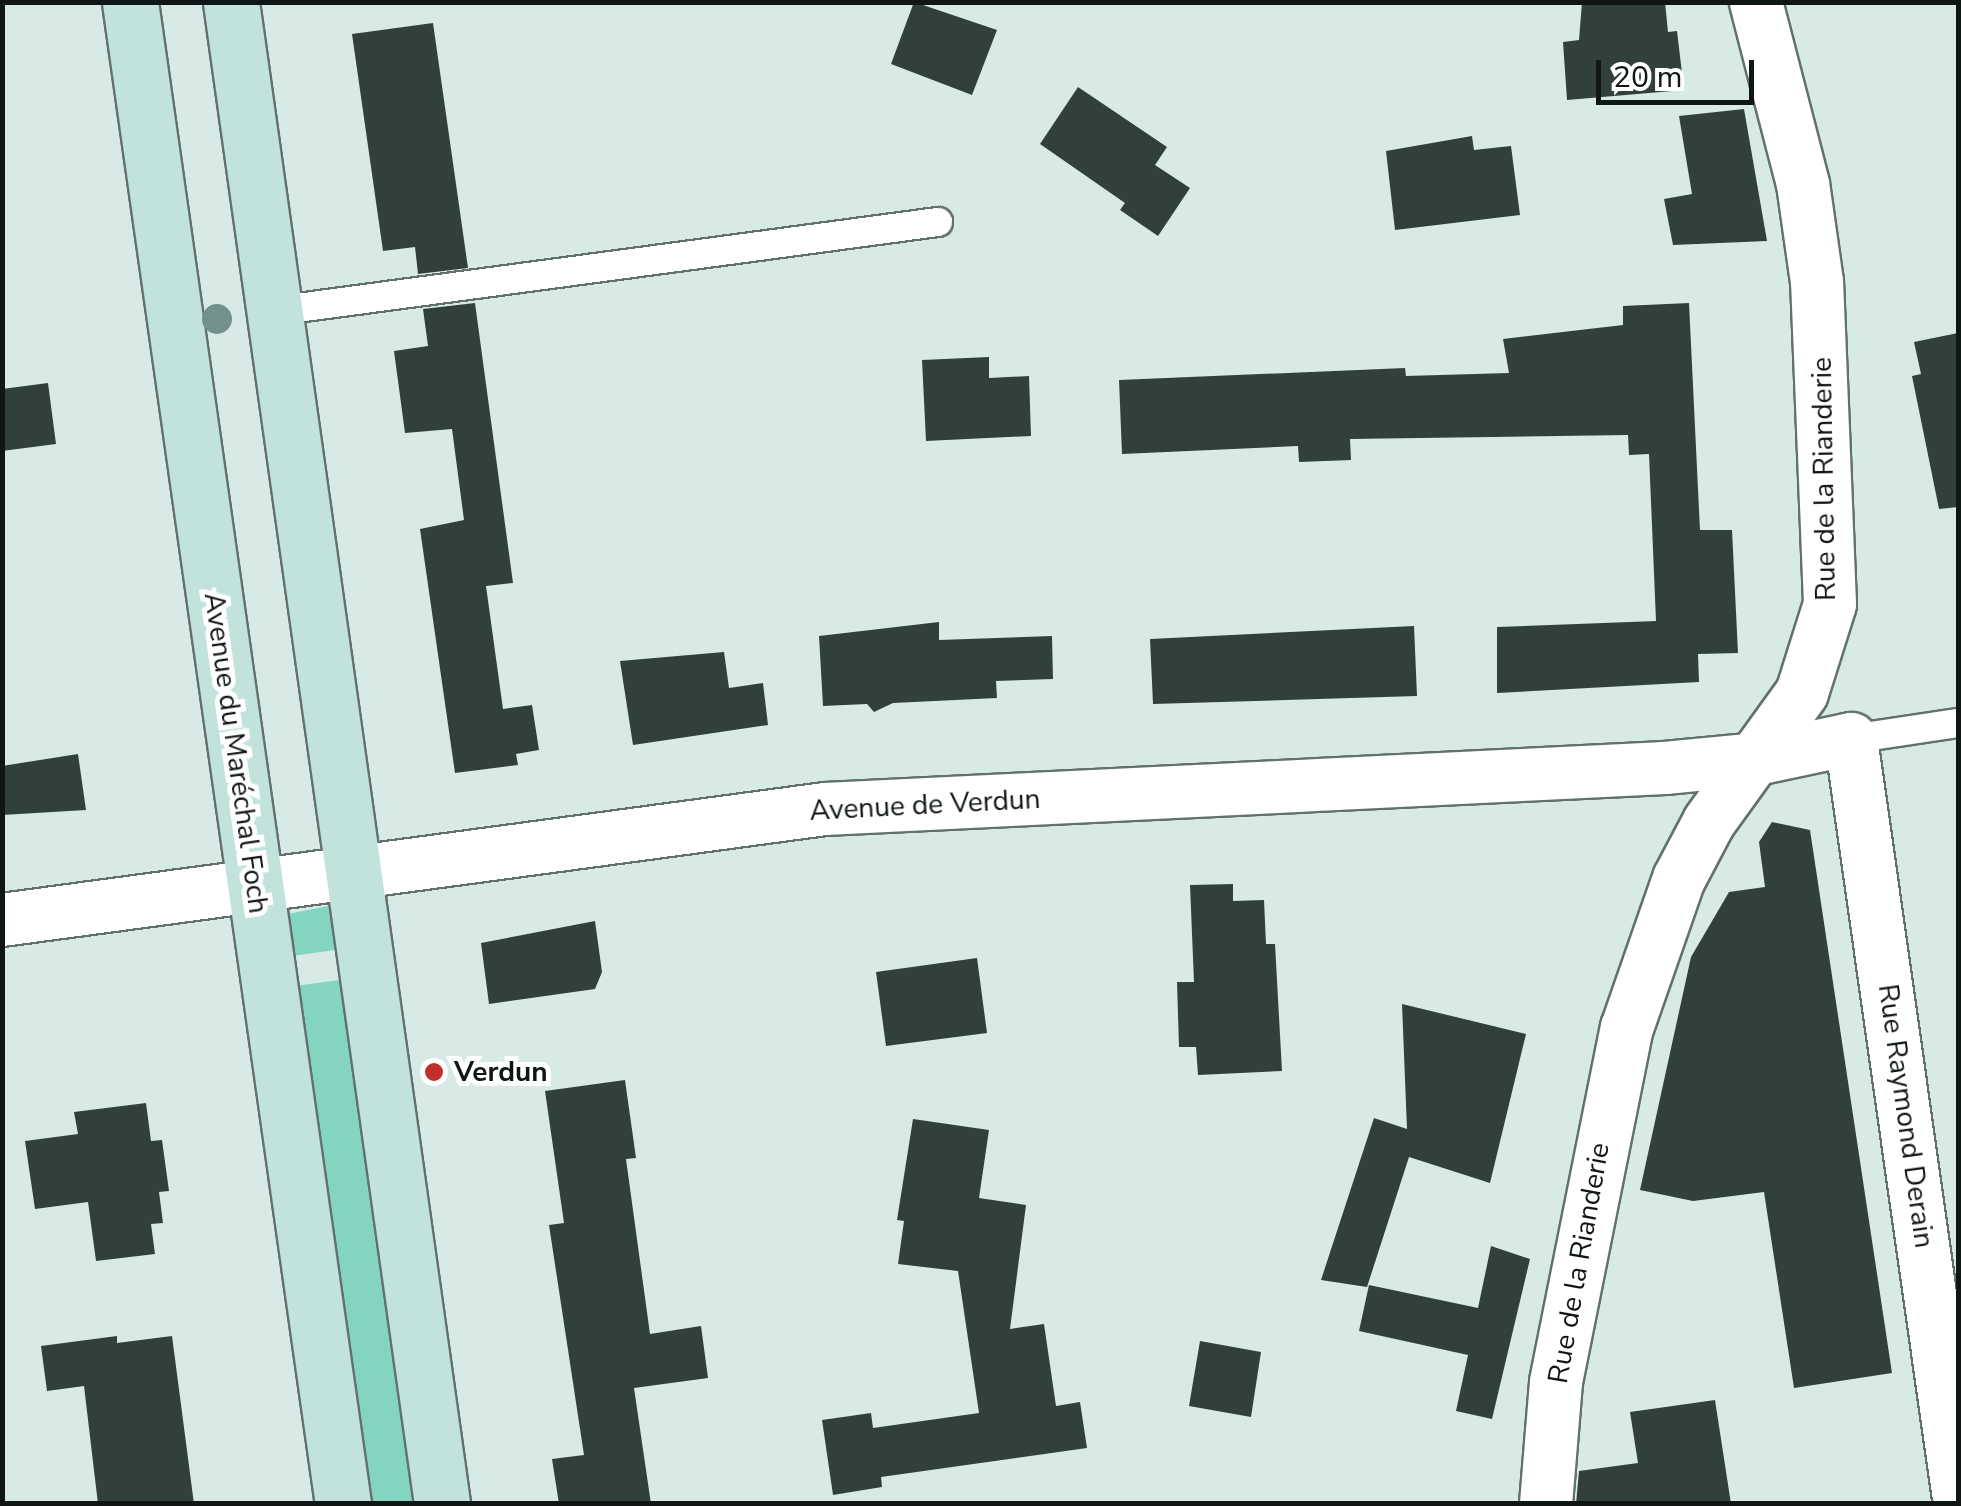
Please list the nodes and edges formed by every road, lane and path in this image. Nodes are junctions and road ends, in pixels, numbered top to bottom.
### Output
1 (130, 2) edge
2 (231, 2) edge
3 (1756, 2) edge
4 (938, 222) dead end
5 (275, 311) junction
6 (1958, 722) edge
7 (1851, 739) junction
8 (1756, 759) junction
9 (354, 870) junction
10 (255, 882) junction
11 (2, 920) edge
12 (1958, 1492) edge
13 (343, 1504) edge
14 (442, 1504) edge
15 (1546, 1504) edge

1 - 10 main road, Avenue du Maréchal Foch
2 - 5 main road
3 - 8 street, Rue de la Rianderie
4 - 5 lane
5 - 9 main road
6 - 7 lane
7 - 8 street, Avenue de Verdun
7 - 12 street, Rue Raymond Derain
8 - 9 street, Avenue de Verdun
8 - 15 street, Rue de la Rianderie
9 - 10 street, Avenue de Verdun
9 - 14 main road
10 - 11 street, Avenue de Verdun
10 - 13 main road, Avenue du Maréchal Foch

